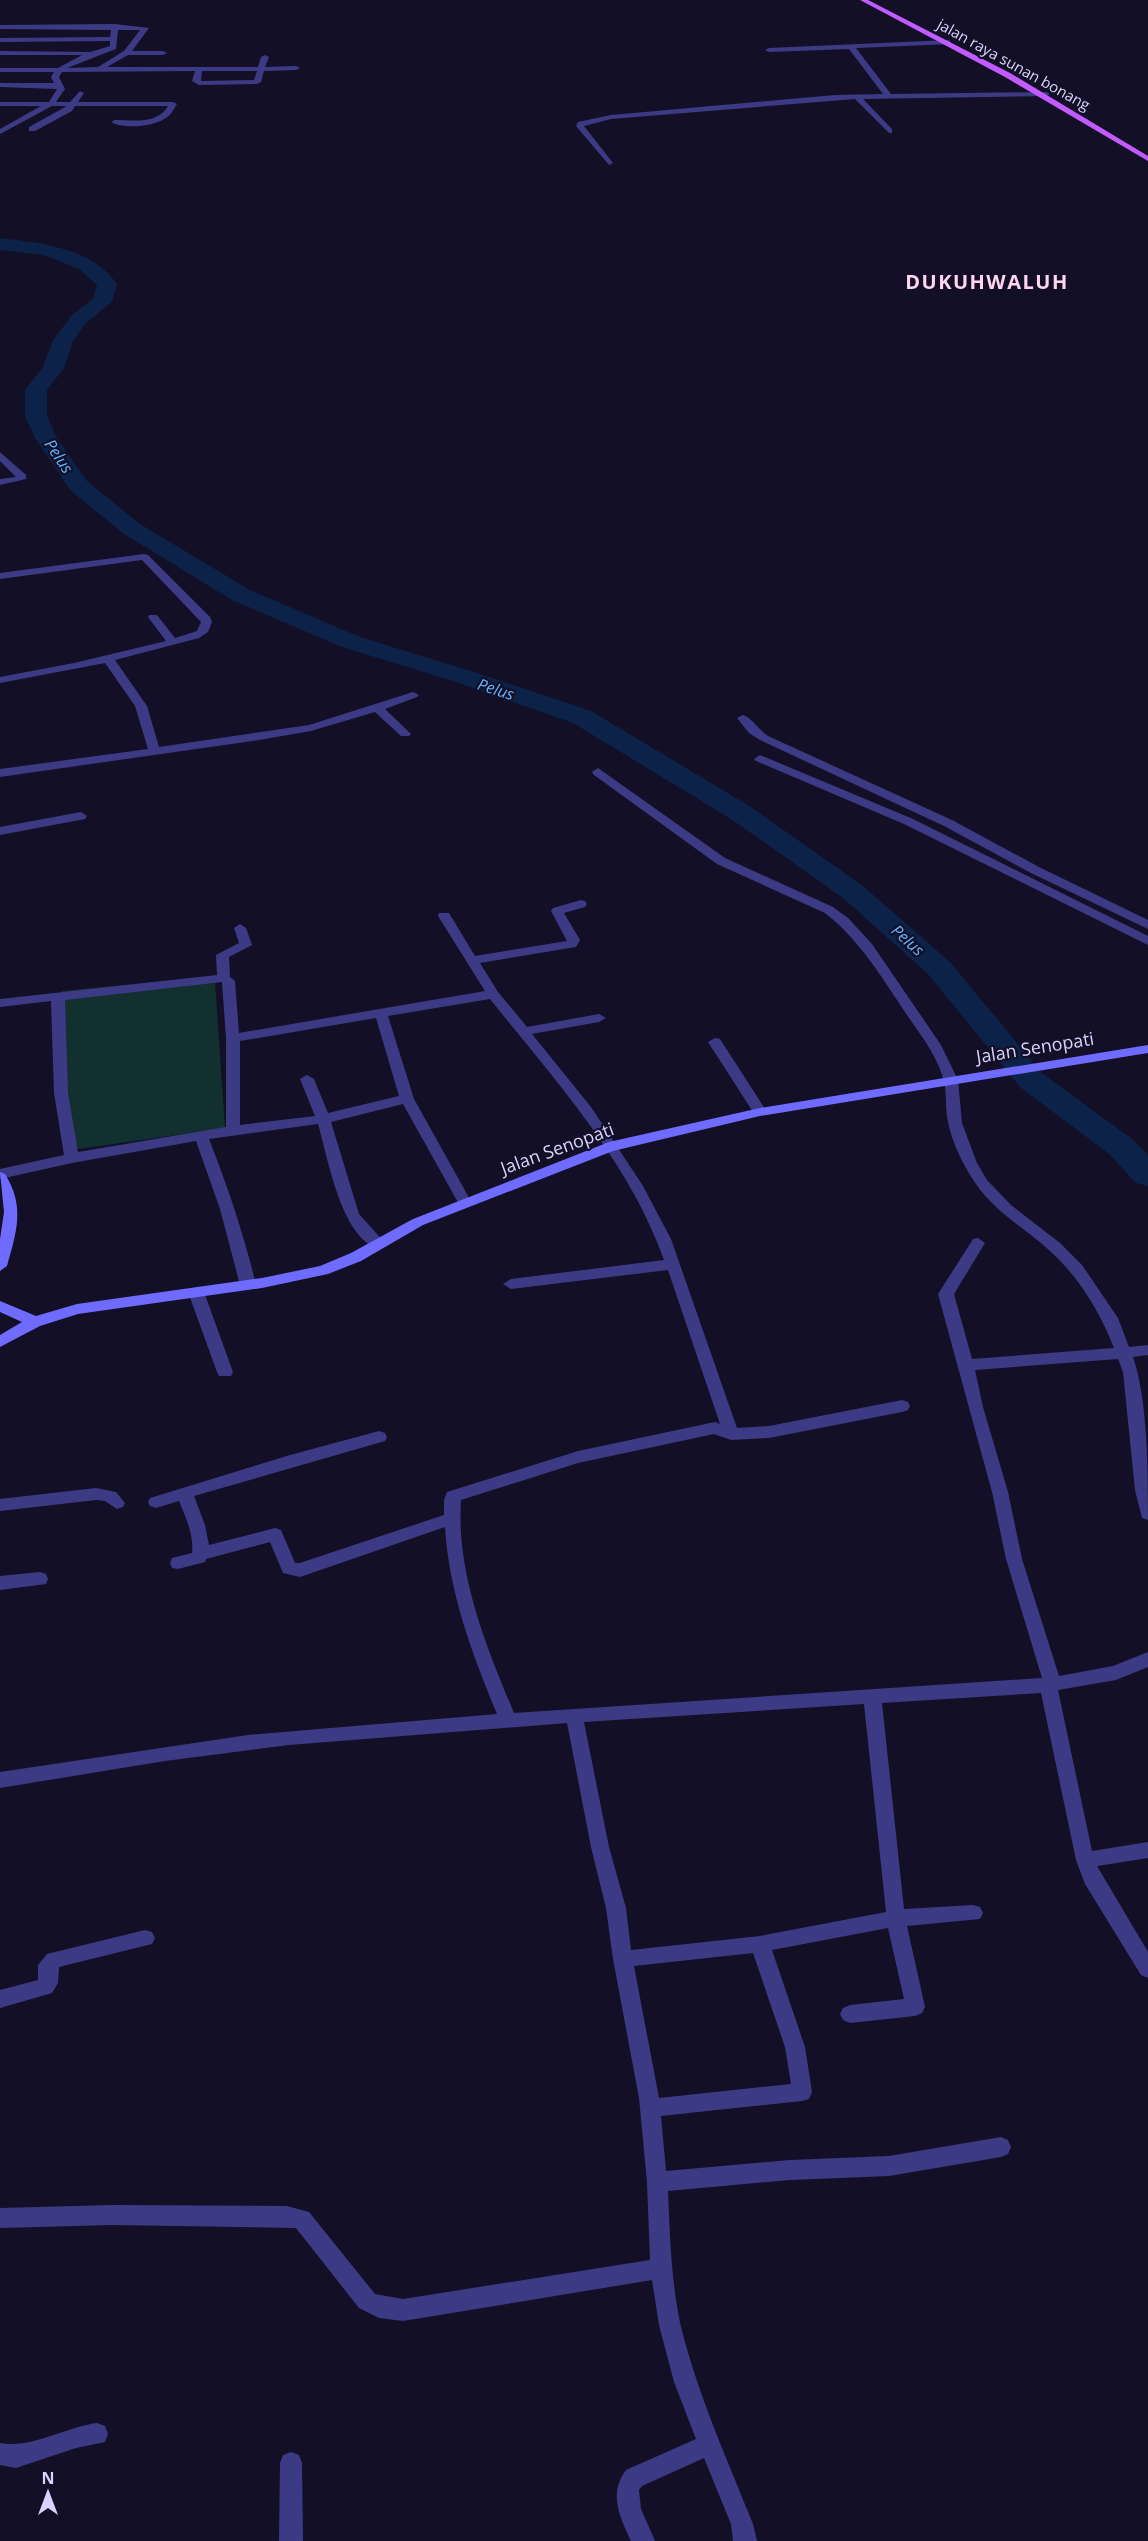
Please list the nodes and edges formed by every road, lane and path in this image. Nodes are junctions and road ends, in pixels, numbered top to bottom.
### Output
1 (863, 0) edge
2 (119, 26) junction
3 (0, 27) edge
4 (116, 39) junction
5 (0, 40) edge
6 (949, 42) junction
7 (851, 47) junction
8 (770, 50) dead end
9 (127, 52) junction
10 (0, 53) edge
11 (99, 53) junction
12 (163, 53) dead end
13 (265, 57) dead end
14 (296, 68) dead end
15 (199, 69) junction
16 (261, 69) junction
17 (0, 70) edge
18 (61, 70) junction
19 (98, 70) junction
20 (0, 85) edge
21 (60, 85) junction
22 (80, 93) dead end
23 (1046, 94) junction
24 (888, 95) junction
25 (856, 96) junction
26 (0, 104) edge
27 (55, 104) junction
28 (73, 104) junction
29 (115, 122) dead end
30 (0, 123) edge
31 (19, 123) junction
32 (32, 129) dead end
33 (889, 131) dead end
34 (0, 132) edge
35 (1148, 159) edge
36 (609, 163) dead end
37 (0, 455) edge
38 (0, 482) edge
39 (0, 576) edge
40 (153, 617) dead end
41 (173, 642) junction
42 (109, 660) junction
43 (0, 680) edge
44 (413, 694) dead end
45 (377, 708) junction
46 (743, 718) dead end
47 (405, 734) dead end
48 (155, 753) junction
49 (760, 759) dead end
50 (598, 772) dead end
51 (0, 773) edge
52 (81, 816) dead end
53 (0, 831) edge
54 (581, 904) dead end
55 (444, 916) dead end
56 (1148, 925) edge
57 (240, 928) dead end
58 (1148, 941) edge
59 (472, 960) junction
60 (224, 978) junction
61 (493, 994) junction
62 (58, 997) junction
63 (0, 1003) edge
64 (381, 1014) junction
65 (599, 1018) dead end
66 (523, 1032) junction
67 (233, 1038) junction
68 (715, 1042) dead end
69 (1148, 1049) edge
70 (308, 1078) dead end
71 (944, 1081) junction
72 (407, 1099) junction
73 (760, 1112) junction
74 (323, 1119) junction
75 (233, 1130) junction
76 (201, 1136) junction
77 (609, 1147) junction
78 (72, 1158) junction
79 (0, 1176) edge
80 (465, 1203) junction
81 (978, 1243) dead end
82 (379, 1244) junction
83 (671, 1264) junction
84 (0, 1265) edge
85 (511, 1284) dead end
86 (248, 1285) junction
87 (196, 1292) junction
88 (0, 1306) edge
89 (35, 1322) junction
90 (0, 1342) edge
91 (1148, 1350) edge
92 (1125, 1353) junction
93 (966, 1365) junction
94 (225, 1372) dead end
95 (902, 1406) dead end
96 (731, 1434) junction
97 (379, 1437) dead end
98 (1146, 1490) edge
99 (185, 1494) junction
100 (156, 1502) dead end
101 (117, 1503) dead end
102 (0, 1505) edge
103 (1148, 1514) edge
104 (453, 1518) junction
105 (201, 1554) junction
106 (178, 1563) dead end
107 (40, 1579) dead end
108 (0, 1583) edge
109 (1144, 1664) edge
110 (1051, 1684) junction
111 (879, 1696) junction
112 (574, 1715) junction
113 (509, 1721) junction
114 (0, 1780) edge
115 (1148, 1850) edge
116 (1085, 1860) junction
117 (974, 1913) dead end
118 (897, 1918) junction
119 (145, 1938) dead end
120 (760, 1944) junction
121 (623, 1959) junction
122 (1148, 1969) edge
123 (0, 1999) edge
124 (850, 2014) dead end
125 (650, 2108) junction
126 (1001, 2147) dead end
127 (657, 2182) junction
128 (0, 2218) edge
129 (661, 2268) junction
130 (97, 2434) dead end
131 (710, 2444) junction
132 (0, 2454) edge
133 (291, 2463) dead end
134 (291, 2541) edge
135 (643, 2541) edge
136 (746, 2541) edge

1 - 6 main road, jalan raya sunan bonang
2 - 3 street
2 - 4 street
2 - 9 street
4 - 5 street
4 - 11 street
6 - 7 street
6 - 23 main road, jalan raya sunan bonang
7 - 8 street
7 - 24 street
9 - 12 street
9 - 19 street
10 - 11 street
11 - 18 street
13 - 16 street
14 - 16 street
15 - 16 street
15 - 16 street
15 - 19 street
17 - 18 street
18 - 19 street
18 - 21 street
20 - 21 street
21 - 27 street
22 - 28 street
23 - 24 street
23 - 35 main road, jalan raya sunan bonang
24 - 25 street
25 - 33 street
25 - 36 street
26 - 27 street
27 - 28 street
27 - 31 street
28 - 29 street
28 - 32 street
30 - 31 street
31 - 34 street
37 - 38 street
39 - 41 street
40 - 41 street
41 - 42 street
42 - 43 street
42 - 48 street
44 - 45 street
45 - 47 street
45 - 48 street
46 - 56 street
48 - 51 street
49 - 58 street
50 - 71 street
52 - 53 street
54 - 59 street
55 - 59 street
57 - 60 street
59 - 61 street
60 - 62 street
60 - 67 street
61 - 64 street
61 - 66 street
62 - 63 street
62 - 78 street
64 - 67 street
64 - 72 street
65 - 66 street
66 - 77 street
67 - 75 street
68 - 73 street
69 - 71 main road, Jalan Senopati
70 - 74 street
71 - 73 main road, Jalan Senopati
71 - 92 street
72 - 74 street
72 - 80 street
73 - 77 main road, Jalan Senopati
74 - 75 street
74 - 82 street
75 - 76 street
76 - 78 street
76 - 86 street
77 - 80 main road, Jalan Senopati
77 - 83 street
78 - 79 street
79 - 84 main road
80 - 82 main road, Jalan Senopati
81 - 93 street
82 - 86 main road, Jalan Senopati
83 - 85 street
83 - 96 street
86 - 87 main road, Jalan Senopati
87 - 89 main road, Jalan Senopati
87 - 94 street
88 - 89 main road
89 - 90 main road, Jalan Senopati
91 - 92 street
92 - 93 street
92 - 98 street
93 - 110 street
95 - 96 street
96 - 104 street
97 - 99 street
98 - 103 street
99 - 100 street
99 - 105 street
101 - 102 street
104 - 105 street
104 - 113 street
105 - 106 street
107 - 108 street
109 - 110 street
110 - 111 street
110 - 116 street
111 - 112 street
111 - 118 street
112 - 113 street
112 - 121 street
113 - 114 street
115 - 116 street
116 - 122 street
117 - 118 street
118 - 120 street
118 - 124 street
119 - 123 street
120 - 121 street
120 - 125 street
121 - 125 street
125 - 127 street
126 - 127 street
127 - 129 street
128 - 129 street
129 - 131 street
130 - 132 street
131 - 135 street
131 - 136 street
133 - 134 street

